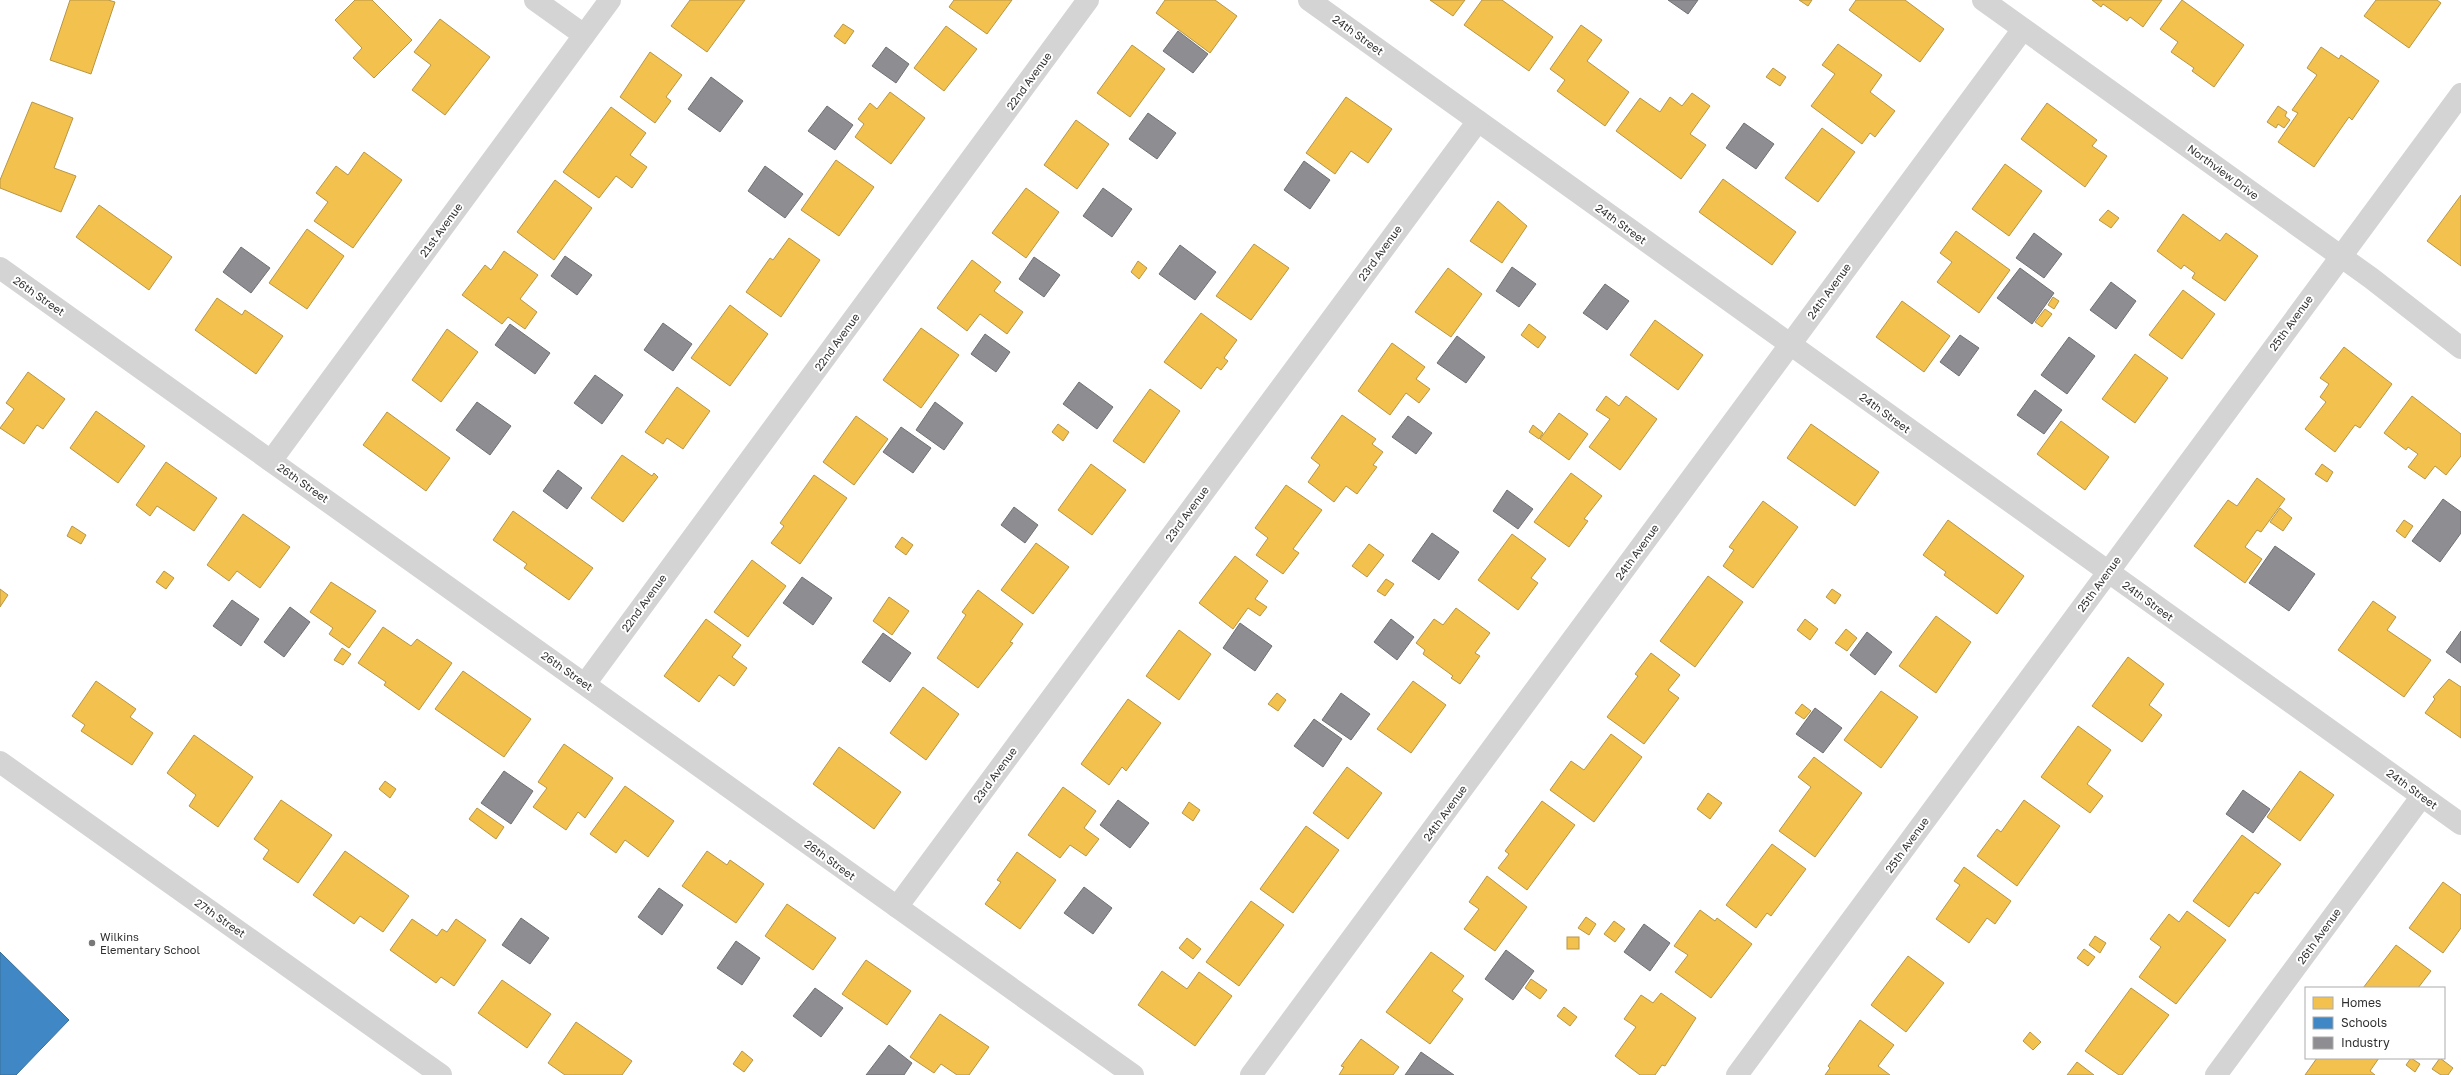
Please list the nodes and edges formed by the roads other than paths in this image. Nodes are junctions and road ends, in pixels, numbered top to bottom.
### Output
1 (535, 0) edge
2 (610, 0) edge
3 (1088, 0) edge
4 (1309, 0) edge
5 (1982, 0) edge
6 (2023, 29) junction
7 (584, 35) junction
8 (2461, 94) edge
9 (1478, 121) junction
10 (2340, 256) junction
11 (0, 268) edge
12 (1789, 345) junction
13 (2461, 348) edge
14 (271, 461) junction
15 (2108, 572) junction
16 (585, 684) junction
17 (0, 762) edge
18 (2422, 796) junction
19 (2461, 824) edge
20 (897, 907) junction
21 (441, 1075) edge
22 (1133, 1075) edge
23 (1251, 1075) edge
24 (1737, 1075) edge
25 (2216, 1075) edge

1 - 7 street
2 - 7 street, 21st Avenue
3 - 16 street, 22nd Avenue
4 - 9 street, 24th Street
5 - 6 street, Northview Drive
6 - 10 street, Northview Drive
6 - 12 street, 24th Avenue
7 - 14 street, 21st Avenue
8 - 10 street, 25th Avenue
9 - 12 street, 24th Street
9 - 20 street, 23rd Avenue
10 - 13 street, Northview Drive
10 - 15 street, 25th Avenue
11 - 14 street, 26th Street
12 - 15 street, 24th Street
12 - 23 street, 24th Avenue
14 - 16 street, 26th Street
15 - 18 street, 24th Street
15 - 24 street, 25th Avenue
16 - 20 street, 26th Street
17 - 21 street, 27th Street
18 - 19 street, 24th Street
18 - 25 street, 26th Avenue
20 - 22 street, 26th Street

